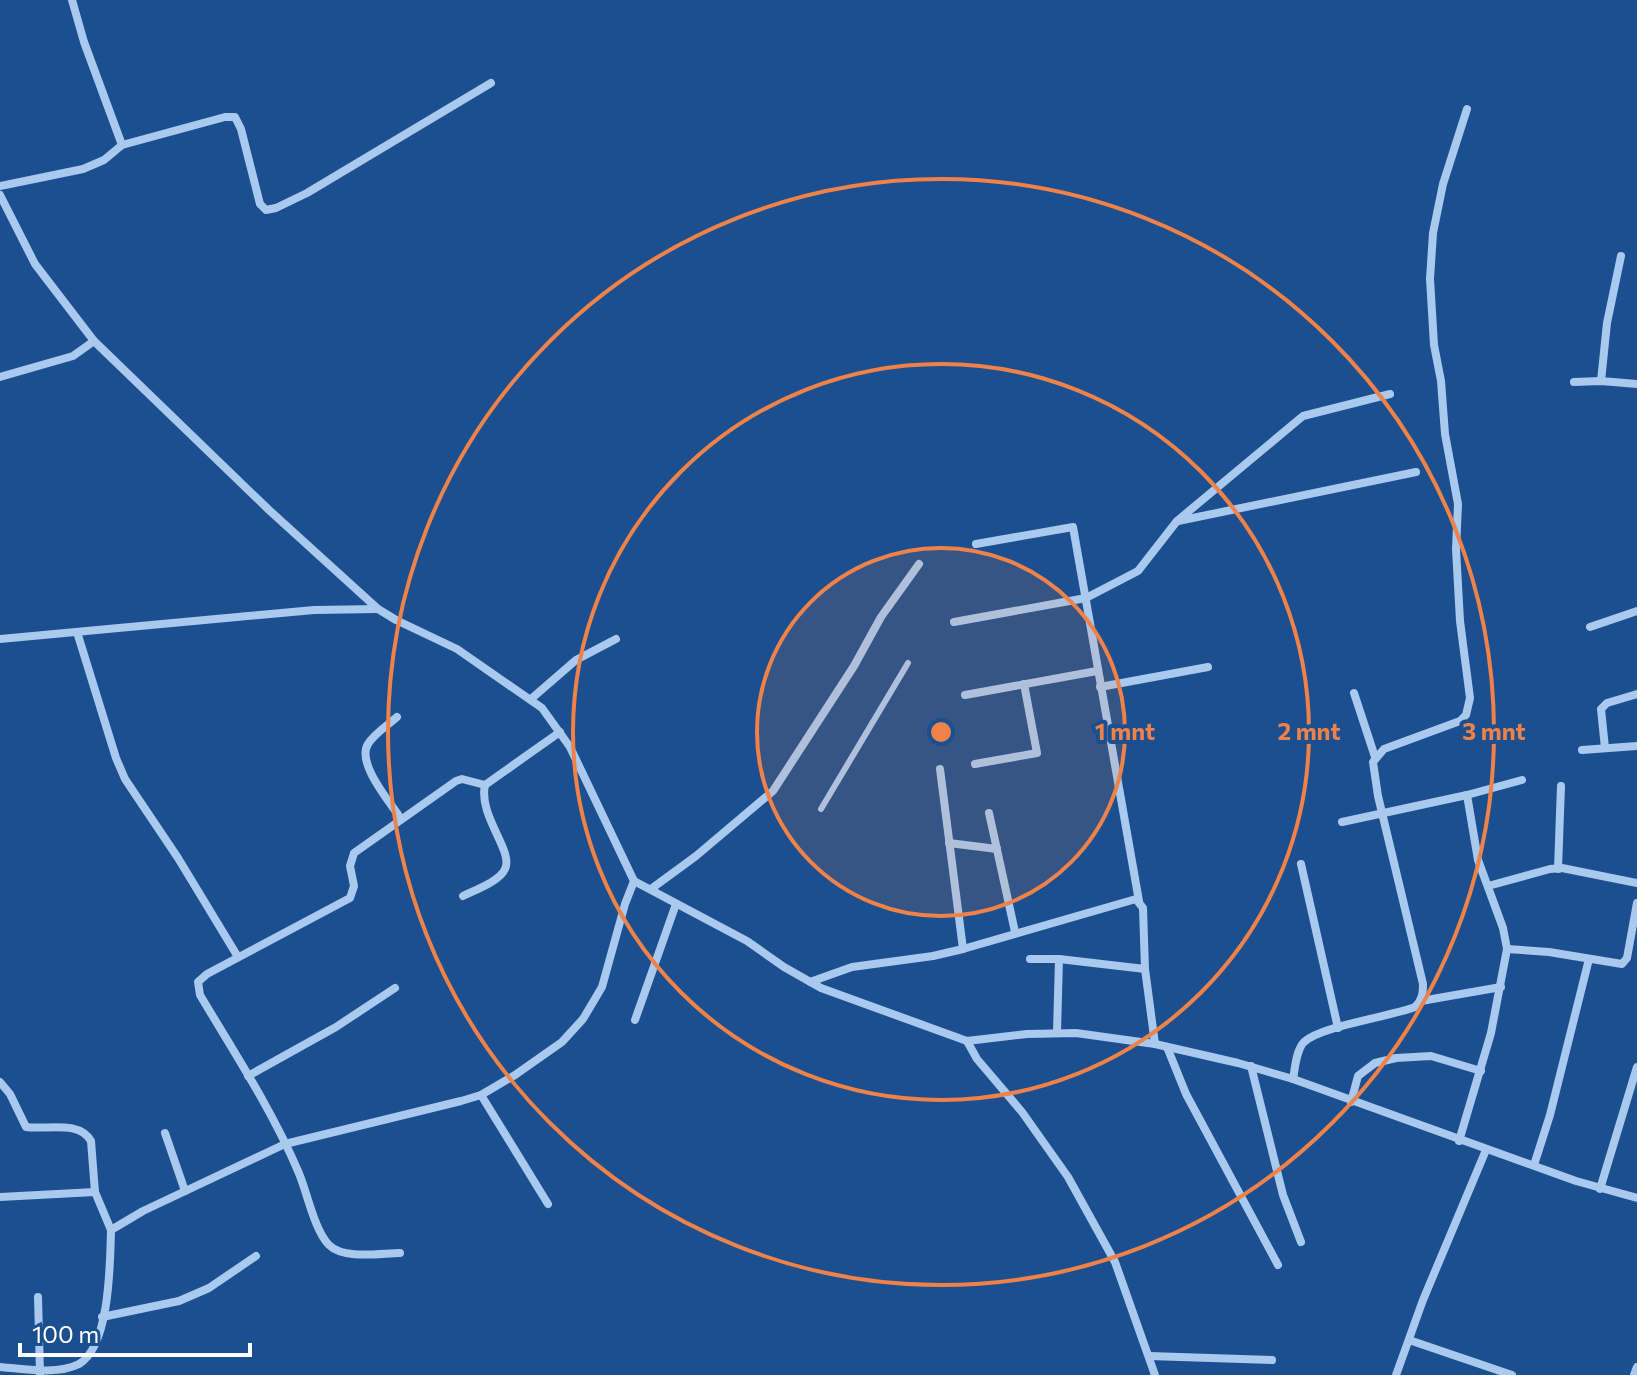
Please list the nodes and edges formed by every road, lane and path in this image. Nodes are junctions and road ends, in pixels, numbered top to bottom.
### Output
1 (72, 0) edge
2 (491, 83) dead end
3 (1467, 109) dead end
4 (122, 145) junction
5 (0, 186) edge
6 (0, 195) edge
7 (1621, 256) dead end
8 (94, 341) junction
9 (0, 377) edge
10 (1601, 381) junction
11 (1574, 382) dead end
12 (1637, 384) edge
13 (1390, 394) dead end
14 (1416, 472) dead end
15 (1177, 521) junction
16 (976, 544) dead end
17 (919, 564) dead end
18 (1086, 598) junction
19 (378, 609) junction
20 (1637, 611) edge
21 (954, 622) dead end
22 (1590, 627) dead end
23 (77, 632) junction
24 (0, 639) edge
25 (616, 639) dead end
26 (908, 663) dead end
27 (1208, 667) dead end
28 (1097, 671) junction
29 (1024, 684) junction
30 (1100, 687) junction
31 (1354, 693) dead end
32 (1637, 694) edge
33 (965, 695) dead end
34 (531, 699) junction
35 (397, 717) dead end
36 (560, 732) junction
37 (1637, 746) edge
38 (1605, 748) junction
39 (1582, 750) dead end
40 (1375, 757) junction
41 (975, 764) dead end
42 (940, 769) dead end
43 (1522, 780) dead end
44 (485, 785) junction
45 (1561, 786) dead end
46 (1467, 795) junction
47 (821, 809) dead end
48 (989, 813) dead end
49 (1383, 815) junction
50 (401, 819) junction
51 (1342, 822) dead end
52 (949, 843) junction
53 (997, 849) junction
54 (1301, 864) dead end
55 (1558, 869) junction
56 (634, 881) junction
57 (1637, 883) edge
58 (1488, 886) junction
59 (651, 889) junction
60 (463, 896) dead end
61 (1139, 901) junction
62 (1637, 903) edge
63 (676, 904) junction
64 (1015, 932) junction
65 (963, 949) junction
66 (1507, 949) junction
67 (238, 957) junction
68 (1030, 959) dead end
69 (1059, 959) junction
70 (1589, 959) junction
71 (1145, 969) junction
72 (810, 982) junction
73 (1501, 987) junction
74 (395, 988) dead end
75 (1421, 1001) junction
76 (635, 1020) dead end
77 (1338, 1028) junction
78 (1057, 1032) junction
79 (967, 1041) junction
80 (1155, 1044) junction
81 (1167, 1047) junction
82 (1251, 1066) junction
83 (1637, 1067) edge
84 (1481, 1071) junction
85 (248, 1076) junction
86 (1293, 1079) junction
87 (0, 1082) edge
88 (481, 1095) junction
89 (1351, 1102) junction
90 (165, 1133) dead end
91 (1459, 1141) junction
92 (285, 1144) junction
93 (1486, 1150) junction
94 (1534, 1165) junction
95 (1600, 1189) junction
96 (185, 1191) junction
97 (95, 1192) junction
98 (0, 1197) edge
99 (1637, 1198) edge
100 (548, 1204) dead end
101 (111, 1230) junction
102 (1301, 1242) dead end
103 (400, 1253) dead end
104 (256, 1256) dead end
105 (1278, 1265) dead end
106 (38, 1297) dead end
107 (102, 1317) junction
108 (1409, 1340) junction
109 (1149, 1356) junction
110 (1272, 1360) dead end
111 (0, 1367) edge
112 (1637, 1367) edge
113 (40, 1373) edge
114 (1155, 1375) edge
115 (1396, 1375) edge
116 (1512, 1375) edge
117 (1634, 1375) edge

1 - 4 street
2 - 4 street
3 - 40 street
4 - 5 street
6 - 8 street
7 - 10 street
8 - 9 street
8 - 19 street
10 - 11 street
10 - 12 street
13 - 15 street
14 - 15 street
15 - 18 street
16 - 18 street
17 - 59 street
18 - 21 street
18 - 28 street
19 - 23 street
19 - 34 street
20 - 22 street
23 - 24 street
23 - 67 street
25 - 34 street
26 - 47 lane
27 - 30 street
28 - 29 street
28 - 30 street
29 - 33 street
29 - 41 street
30 - 61 street
31 - 40 street
32 - 38 street
34 - 36 street
35 - 50 street
36 - 44 street
36 - 56 street
37 - 38 street
38 - 39 street
40 - 49 street
42 - 52 street
43 - 46 street
44 - 50 street
44 - 60 street
45 - 55 street
46 - 49 street
46 - 58 street
48 - 53 street
49 - 51 street
49 - 75 street
50 - 67 street
52 - 53 street
52 - 65 street
53 - 64 street
54 - 77 street
55 - 57 street
55 - 58 street
56 - 59 street
56 - 88 street
58 - 66 street
59 - 63 street
61 - 64 street
61 - 71 street
62 - 70 street
63 - 72 street
63 - 76 street
64 - 65 street
65 - 72 street
66 - 70 street
66 - 73 street
67 - 85 street
68 - 69 street
69 - 71 street
69 - 78 street
70 - 94 street
71 - 80 street
72 - 79 street
73 - 75 street
73 - 84 street
74 - 85 street
75 - 77 street
77 - 86 street
78 - 79 street
78 - 80 street
79 - 109 street
80 - 81 street
81 - 82 street
81 - 105 street
82 - 86 street
82 - 102 street
83 - 95 street
84 - 89 street
84 - 91 street
85 - 92 street
86 - 89 street
87 - 97 street
88 - 92 street
88 - 100 street
89 - 91 street
90 - 96 street
91 - 93 street
92 - 96 street
92 - 103 street
93 - 94 street
93 - 108 street
94 - 95 street
95 - 99 street
96 - 101 street
97 - 98 street
97 - 101 street
101 - 107 street
104 - 107 street
106 - 113 street
107 - 113 street
108 - 115 street
108 - 116 street
109 - 110 street
109 - 114 street
111 - 113 street
112 - 117 street

